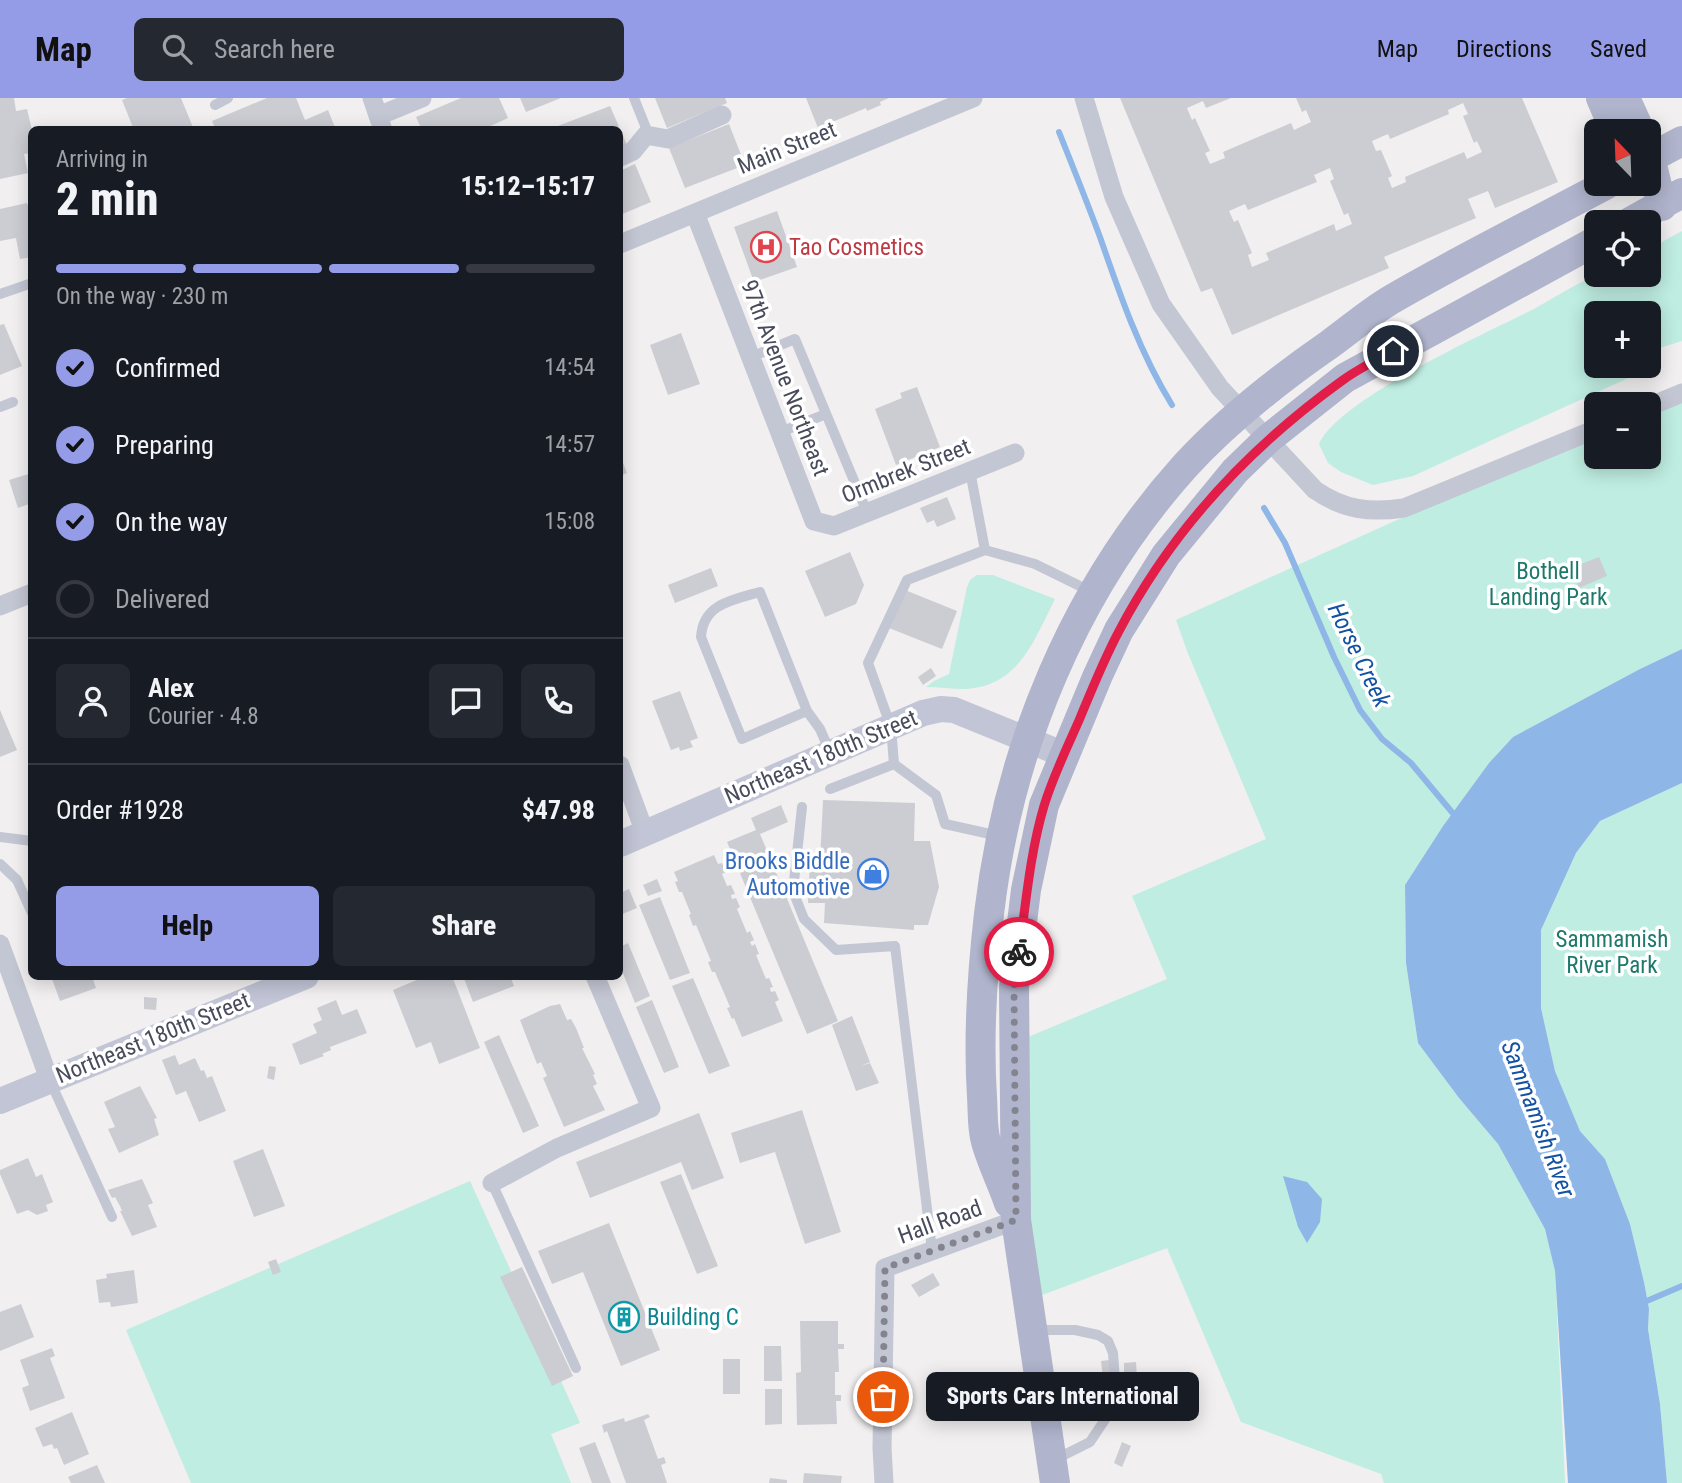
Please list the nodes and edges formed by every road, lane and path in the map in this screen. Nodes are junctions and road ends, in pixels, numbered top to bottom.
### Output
1 (228, 98) edge
2 (422, 98) edge
3 (634, 98) edge
4 (973, 98) edge
5 (1084, 98) edge
6 (1601, 98) edge
7 (1625, 98) edge
8 (215, 105) dead end
9 (378, 114) edge
10 (722, 115) dead end
11 (1610, 119) edge
12 (1634, 119) edge
13 (646, 135) junction
14 (1682, 141) edge
15 (623, 156) edge
16 (1661, 161) edge
17 (1585, 196) edge
18 (695, 213) junction
19 (623, 243) edge
20 (1584, 248) edge
21 (28, 284) edge
22 (0, 294) edge
23 (751, 357) junction
24 (1682, 393) edge
25 (13, 402) dead end
26 (1661, 402) edge
27 (0, 407) edge
28 (1241, 411) junction
29 (826, 414) junction
30 (778, 433) junction
31 (1584, 434) edge
32 (1268, 439) junction
33 (1016, 453) dead end
34 (970, 471) junction
35 (867, 512) junction
36 (814, 521) joint
37 (985, 550) junction
38 (1093, 593) junction
39 (28, 595) edge
40 (0, 606) edge
41 (807, 711) junction
42 (891, 727) junction
43 (1026, 740) junction
44 (831, 753) junction
45 (1065, 755) junction
46 (894, 764) junction
47 (623, 773) edge
48 (830, 789) dead end
49 (802, 807) dead end
50 (645, 833) junction
51 (1002, 836) junction
52 (0, 837) edge
53 (28, 840) edge
54 (623, 843) edge
55 (0, 864) edge
56 (28, 904) edge
57 (0, 944) edge
58 (296, 980) edge
59 (597, 980) edge
60 (49, 1079) junction
61 (0, 1101) edge
62 (492, 1183) joint
63 (112, 1217) dead end
64 (1016, 1220) junction
65 (932, 1250) junction
66 (1034, 1329) junction
67 (576, 1368) dead end
68 (1054, 1472) edge
69 (884, 1483) edge

1 - 8 lane
2 - 9 street
3 - 13 lane
4 - 18 street, Main Street
5 - 28 street
6 - 11 main road
7 - 12 main road
10 - 13 street
13 - 15 street
14 - 16 main road
17 - 28 main road
18 - 19 street, Main Street
18 - 23 street, 97th Avenue Northeast
20 - 32 main road
21 - 22 lane
23 - 29 lane
23 - 30 street, 97th Avenue Northeast
24 - 26 street
25 - 27 lane
28 - 32 street
28 - 38 main road
29 - 30 lane
29 - 35 lane
30 - 36 street, 97th Avenue Northeast
31 - 32 street
32 - 45 main road
33 - 34 street, Ormbrek Street
34 - 35 street, Ormbrek Street
34 - 37 lane
35 - 36 street, Ormbrek Street
37 - 38 lane
37 - 42 lane
38 - 43 main road
39 - 40 street
41 - 41 lane
41 - 44 lane
42 - 43 street, Northeast 180th Street
42 - 44 street, Northeast 180th Street
42 - 46 lane
43 - 45 street, Northeast 180th Street
43 - 51 main road
44 - 50 street, Northeast 180th Street
45 - 64 main road
46 - 48 lane
46 - 51 lane
47 - 50 street
49 - 65 lane
50 - 54 street, Northeast 180th Street
51 - 64 main road
52 - 53 lane
55 - 56 lane
57 - 60 street
58 - 60 street, Northeast 180th Street
59 - 62 street
60 - 61 street, Northeast 180th Street
60 - 63 lane
62 - 67 lane
64 - 65 street, Hall Road
64 - 66 main road
65 - 69 street, Hall Road
66 - 68 main road
66 - 68 lane

